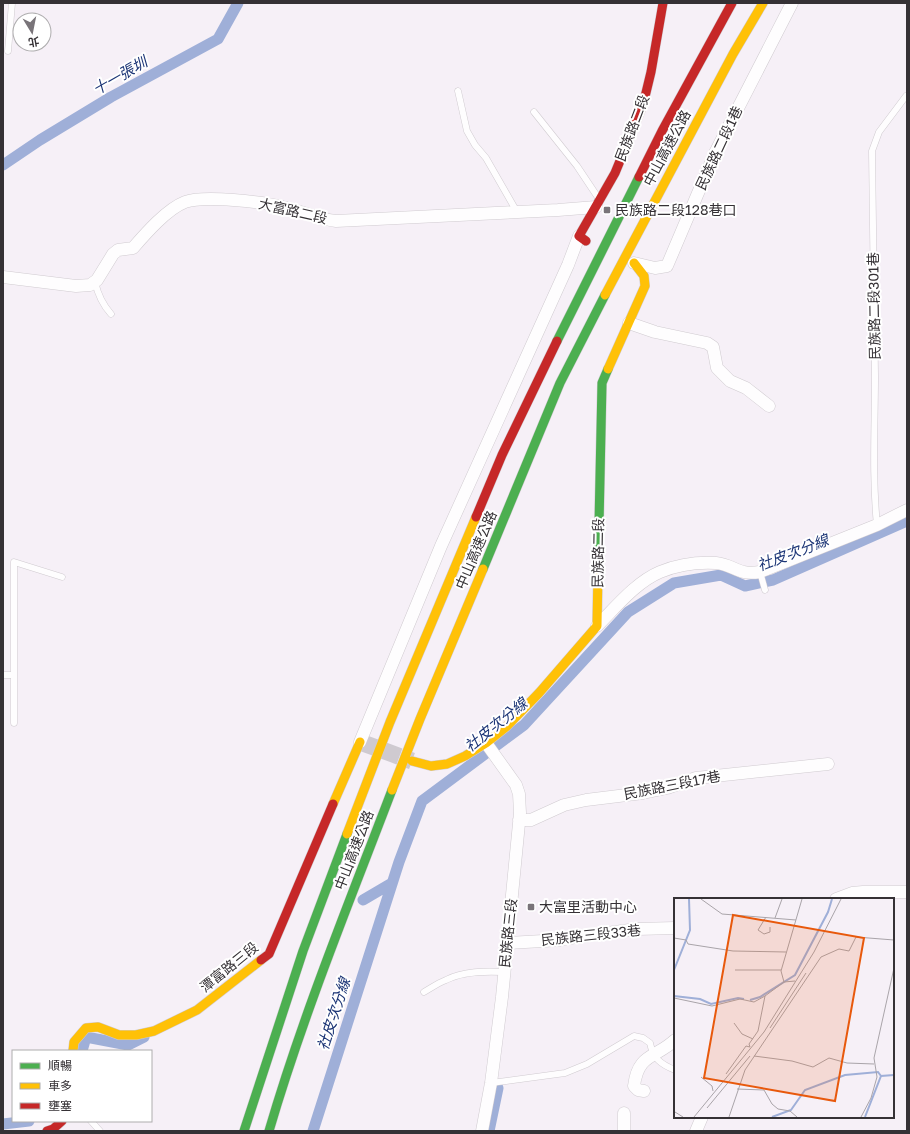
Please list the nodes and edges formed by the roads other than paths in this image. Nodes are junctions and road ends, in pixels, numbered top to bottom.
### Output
1 (12, 3) edge
2 (663, 3) edge
3 (732, 3) edge
4 (763, 3) edge
5 (792, 3) edge
6 (8, 50) dead end
7 (458, 91) dead end
8 (906, 96) dead end
9 (534, 112) dead end
10 (598, 204) junction
11 (517, 212) junction
12 (583, 239) joint
13 (634, 263) joint
14 (655, 268) junction
15 (3, 277) edge
16 (95, 282) junction
17 (645, 286) junction
18 (111, 314) dead end
19 (629, 323) junction
20 (769, 406) dead end
21 (907, 510) edge
22 (877, 525) junction
23 (761, 574) junction
24 (62, 577) dead end
25 (765, 590) dead end
26 (597, 626) junction
27 (3, 675) edge
28 (14, 675) junction
29 (14, 724) dead end
30 (360, 742) joint
31 (490, 748) junction
32 (412, 761) tunnel mouth
33 (828, 764) dead end
34 (519, 820) junction
35 (907, 892) edge
36 (839, 898) edge
37 (674, 928) edge
38 (507, 943) junction
39 (504, 972) junction
40 (424, 992) dead end
41 (674, 1041) edge
42 (73, 1050) edge
43 (652, 1054) junction
44 (674, 1070) edge
45 (491, 1082) junction
46 (644, 1091) dead end
47 (624, 1113) dead end
48 (702, 1118) edge
49 (61, 1122) edge
50 (92, 1122) edge
51 (48, 1131) edge
52 (100, 1131) edge
53 (244, 1131) edge
54 (269, 1131) edge
55 (482, 1131) edge
56 (624, 1131) edge
57 (696, 1131) edge

1 - 6 lane
2 - 10 main road, 民族路二段
3 - 53 main road, 中山高速公路
4 - 54 main road, 中山高速公路
5 - 14 street, 民族路二段1巷
7 - 11 lane
8 - 22 lane, 民族路二段301巷
9 - 10 lane
10 - 11 street, 大富路二段
10 - 12 main road, 民族路二段
11 - 16 street, 大富路二段
12 - 30 street
13 - 14 street
13 - 17 main road
14 - 17 street
15 - 16 street
16 - 18 lane
17 - 19 main road, 民族路二段
19 - 20 street
19 - 26 main road, 民族路二段
21 - 22 street
22 - 23 street
23 - 25 lane
23 - 26 street
24 - 28 lane
26 - 31 main road
27 - 28 lane
28 - 29 lane
30 - 42 main road, 潭富路三段
31 - 32 main road
31 - 34 street, 民族路三段
33 - 34 street, 民族路三段17巷
34 - 38 street, 民族路三段
35 - 36 street
37 - 38 street, 民族路三段33巷
38 - 39 street, 民族路三段
39 - 40 lane
39 - 45 street, 民族路三段
41 - 43 street
43 - 44 lane
43 - 45 lane
43 - 46 street
45 - 55 street, 民族路三段
47 - 56 street
48 - 57 street
49 - 51 main road
50 - 52 lane

